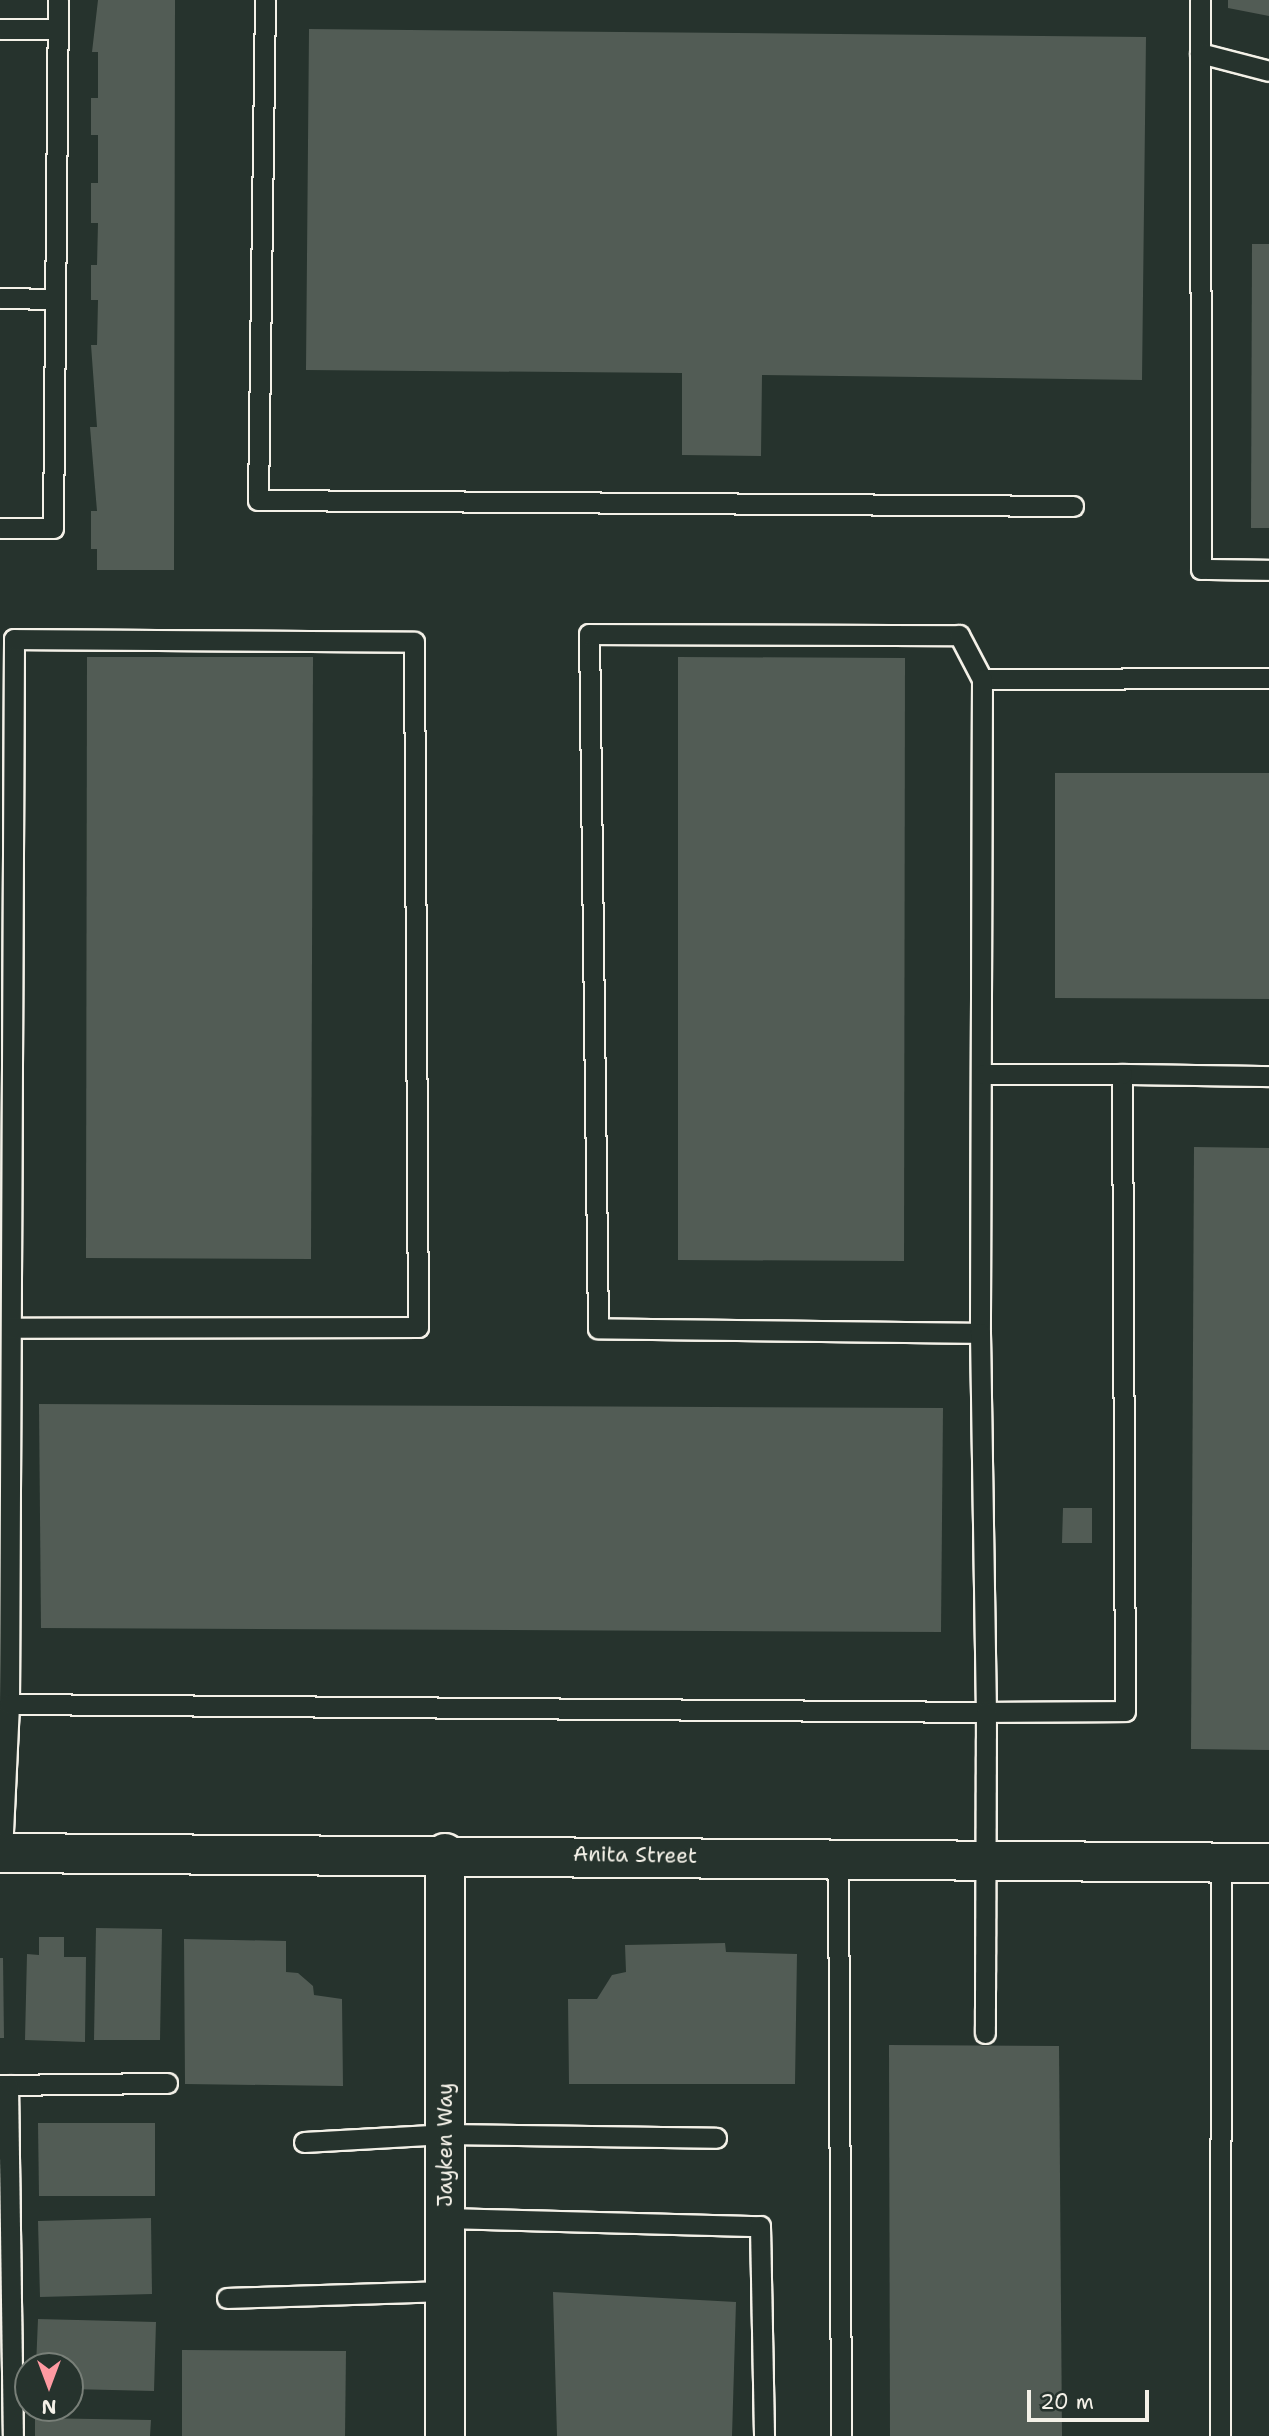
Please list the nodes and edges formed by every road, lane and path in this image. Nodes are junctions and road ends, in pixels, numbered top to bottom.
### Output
1 (58, 0) edge
2 (265, 0) edge
3 (1200, 0) edge
4 (0, 29) edge
5 (57, 29) junction
6 (1200, 53) junction
7 (1269, 71) edge
8 (0, 298) edge
9 (55, 299) junction
10 (1073, 506) dead end
11 (0, 528) edge
12 (1269, 570) edge
13 (1269, 678) edge
14 (982, 679) junction
15 (983, 1074) junction
16 (1122, 1074) junction
17 (1269, 1076) edge
18 (11, 1328) junction
19 (980, 1333) junction
20 (9, 1704) junction
21 (986, 1712) junction
22 (1, 1853) edge
23 (445, 1853) junction
24 (838, 1858) junction
25 (985, 1860) junction
26 (1221, 1863) junction
27 (1269, 1863) edge
28 (985, 2033) dead end
29 (167, 2083) dead end
30 (4, 2085) edge
31 (445, 2134) junction
32 (716, 2138) dead end
33 (304, 2142) dead end
34 (445, 2218) junction
35 (445, 2291) junction
36 (227, 2298) dead end
37 (13, 2436) edge
38 (445, 2436) edge
39 (764, 2436) edge
40 (841, 2436) edge
41 (1220, 2436) edge

1 - 5 lane
2 - 10 lane
3 - 6 lane
4 - 5 lane
5 - 9 lane
6 - 7 lane
6 - 12 lane
8 - 9 lane
9 - 11 lane
13 - 14 lane
14 - 15 lane
14 - 19 lane
15 - 16 lane
15 - 19 lane
16 - 17 lane
16 - 21 lane
18 - 18 lane
18 - 20 lane
19 - 21 lane
20 - 21 lane
20 - 22 lane
21 - 25 lane
22 - 23 street, Anita Street
23 - 24 street, Anita Street
23 - 31 street, Jayken Way
24 - 25 street, Anita Street
24 - 40 lane
25 - 26 street, Anita Street
25 - 28 lane
26 - 27 street, Anita Street
26 - 41 lane
29 - 30 lane
30 - 37 lane
31 - 32 lane
31 - 33 lane
31 - 34 street, Jayken Way
34 - 35 street, Jayken Way
34 - 39 lane
35 - 36 lane
35 - 38 street, Jayken Way

